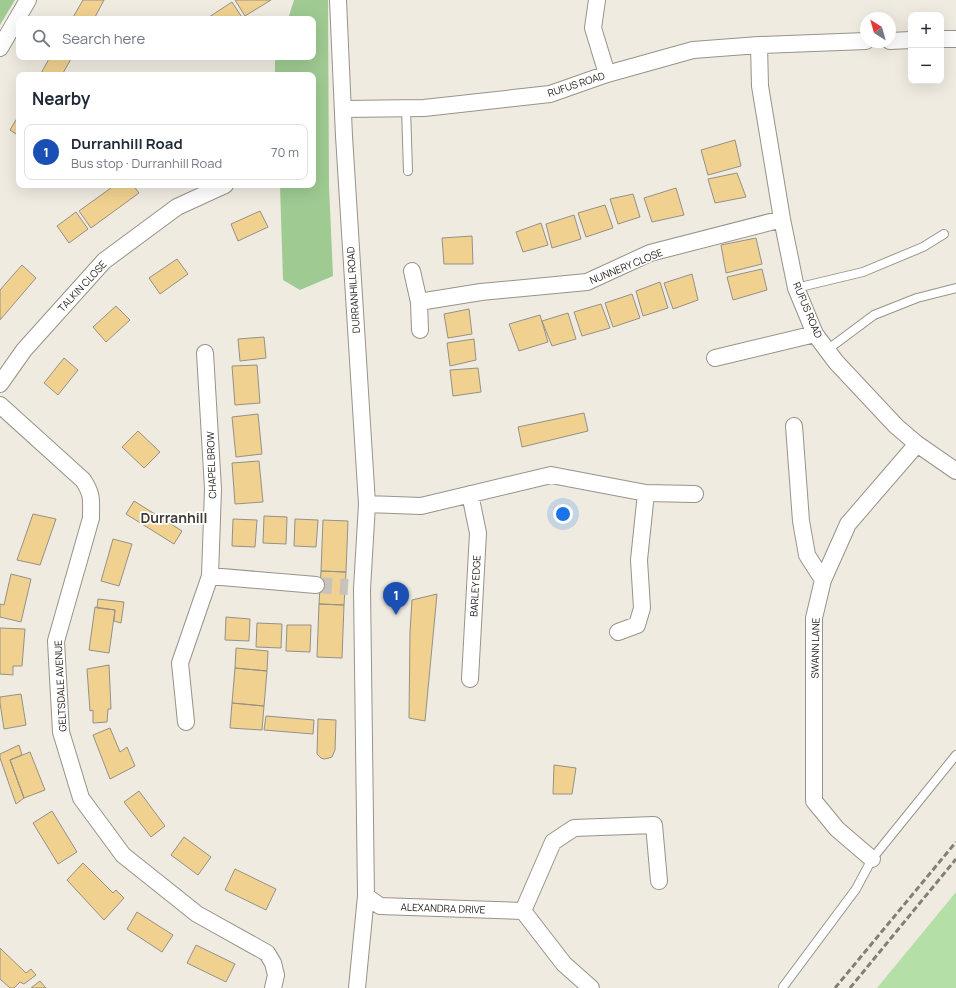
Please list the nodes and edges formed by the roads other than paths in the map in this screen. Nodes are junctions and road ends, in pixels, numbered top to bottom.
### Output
1 (28, 0) edge
2 (338, 0) edge
3 (597, 0) edge
4 (19, 16) edge
5 (16, 21) edge
6 (944, 39) edge
7 (956, 39) edge
8 (908, 40) edge
9 (896, 41) edge
10 (860, 42) edge
11 (759, 45) junction
12 (0, 48) edge
13 (607, 74) junction
14 (406, 108) junction
15 (343, 109) junction
16 (408, 171) dead end
17 (218, 188) edge
18 (782, 219) junction
19 (944, 234) dead end
20 (412, 271) dead end
21 (796, 288) junction
22 (956, 288) edge
23 (419, 302) junction
24 (420, 330) dead end
25 (815, 334) junction
26 (827, 350) junction
27 (205, 353) dead end
28 (715, 358) dead end
29 (0, 384) edge
30 (0, 406) edge
31 (794, 426) dead end
32 (917, 444) junction
33 (956, 471) edge
34 (646, 493) junction
35 (470, 494) junction
36 (695, 494) dead end
37 (367, 504) junction
38 (210, 576) junction
39 (823, 580) junction
40 (316, 585) tunnel mouth
41 (618, 632) dead end
42 (470, 679) dead end
43 (186, 722) dead end
44 (956, 755) edge
45 (872, 858) junction
46 (659, 881) dead end
47 (366, 896) junction
48 (523, 911) junction
49 (783, 987) edge
50 (273, 988) edge
51 (357, 988) edge
52 (591, 988) edge

1 - 4 street
2 - 15 street, DURRANHILL ROAD
3 - 13 street
5 - 12 street
6 - 7 street
8 - 9 street
10 - 11 street, RUFUS ROAD
11 - 13 street, RUFUS ROAD
11 - 18 street, RUFUS ROAD
13 - 14 street, RUFUS ROAD
14 - 15 street, RUFUS ROAD
14 - 16 lane
15 - 37 street, DURRANHILL ROAD
17 - 29 street, TALKIN CLOSE
18 - 21 street, RUFUS ROAD
18 - 23 street, NUNNERY CLOSE
19 - 21 lane
20 - 23 street
21 - 25 street, RUFUS ROAD
22 - 26 lane
23 - 24 street
25 - 26 street, RUFUS ROAD
25 - 28 street
26 - 32 street, RUFUS ROAD
27 - 38 street, CHAPEL BROW
30 - 50 street, GELTSDALE AVENUE
31 - 39 street
32 - 33 street, RUFUS ROAD
32 - 39 street, SWANN LANE
34 - 35 street
34 - 36 street
34 - 41 street
35 - 37 street
35 - 42 street, BARLEY EDGE
37 - 47 street, DURRANHILL ROAD
38 - 40 street
38 - 43 street, CHAPEL BROW
39 - 45 street, SWANN LANE
44 - 45 lane
45 - 49 lane
46 - 48 street
47 - 48 street, ALEXANDRA DRIVE
47 - 51 street, DURRANHILL ROAD
48 - 52 street

